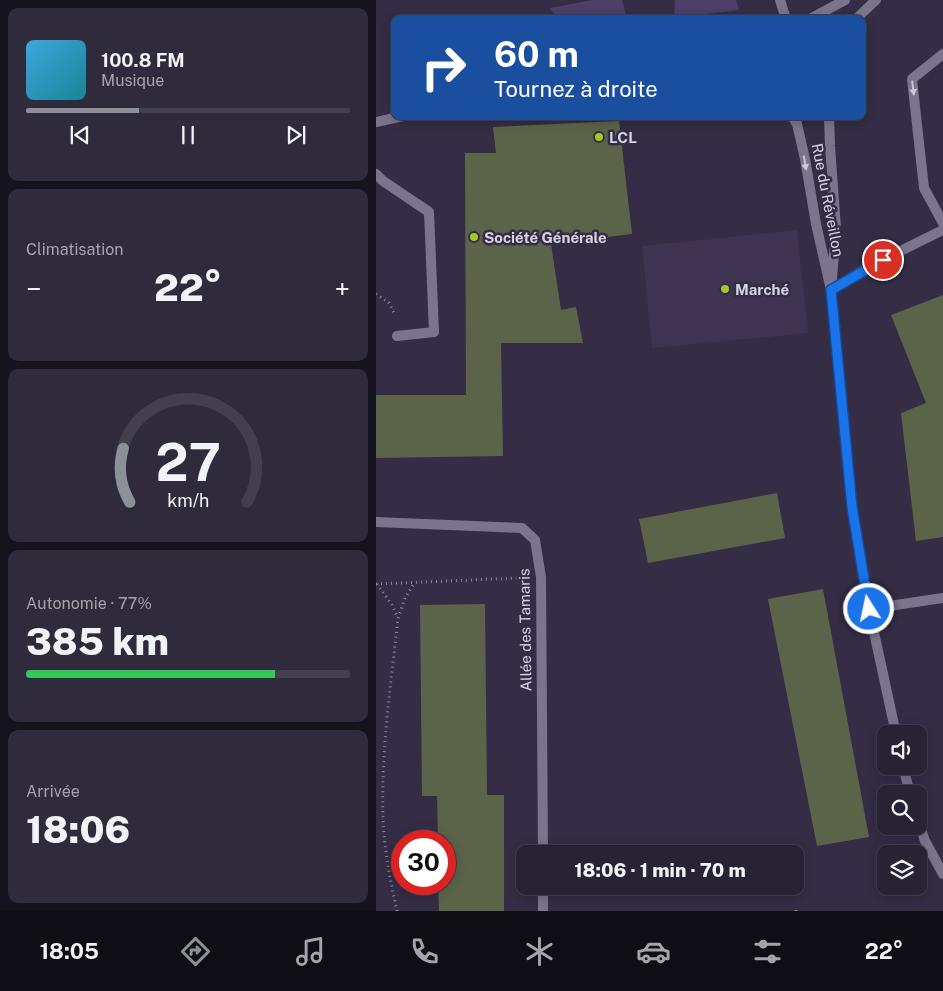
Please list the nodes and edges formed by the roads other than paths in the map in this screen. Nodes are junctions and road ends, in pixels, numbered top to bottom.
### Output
1 (780, 0) edge
2 (845, 0) edge
3 (876, 0) edge
4 (785, 15) edge
5 (817, 15) edge
6 (860, 15) edge
7 (943, 54) edge
8 (391, 119) edge
9 (794, 120) edge
10 (829, 120) edge
11 (376, 122) edge
12 (376, 174) edge
13 (943, 223) edge
14 (943, 230) edge
15 (831, 290) junction
16 (397, 336) dead end
17 (376, 522) edge
18 (943, 598) edge
19 (869, 609) junction
20 (894, 725) edge
21 (923, 835) edge
22 (543, 845) edge
23 (943, 874) edge
24 (543, 895) edge
25 (543, 911) edge

1 - 4 street
2 - 5 street
3 - 6 street
7 -> 13 street
8 - 11 street
9 -> 15 street, Rue du Réveillon
10 - 15 street, Rue du Réveillon
12 - 16 street
14 - 15 street
15 - 19 street, Rue du Réveillon
17 - 22 street, Allée des Tamaris
18 - 19 street
19 - 20 street, Rue du Réveillon
21 - 23 street
24 - 25 street

